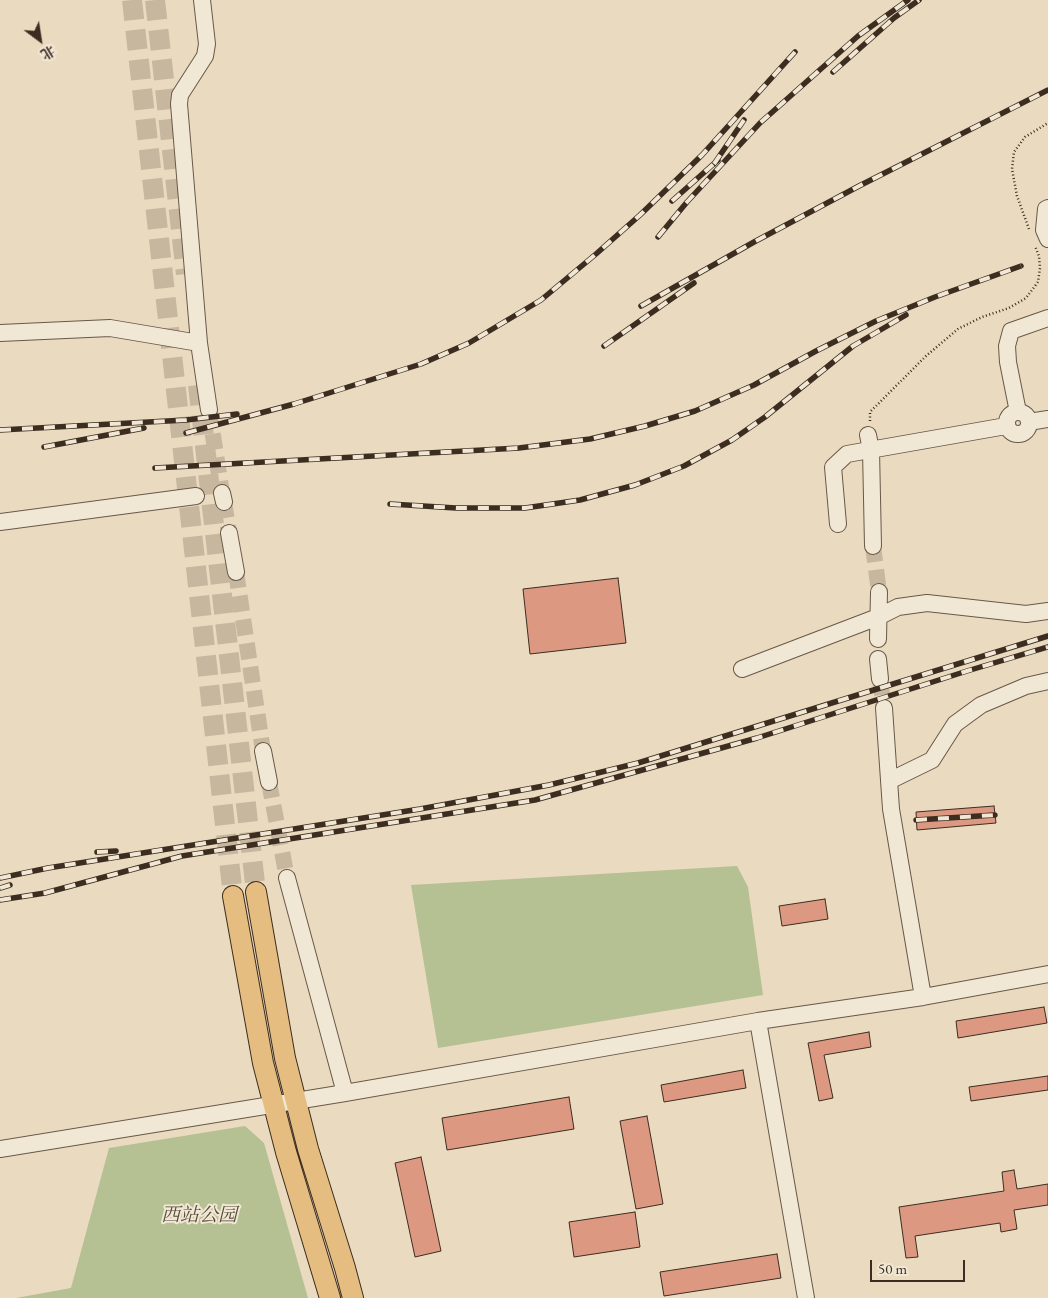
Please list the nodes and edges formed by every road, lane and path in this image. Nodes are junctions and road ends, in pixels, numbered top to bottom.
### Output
1 (202, 0) edge
2 (1048, 123) edge
3 (1048, 208) edge
4 (1030, 235) dead end
5 (1040, 240) edge
6 (1048, 318) edge
7 (0, 333) edge
8 (199, 343) junction
9 (209, 410) tunnel mouth
10 (1024, 417) junction
11 (1048, 419) edge
12 (870, 443) junction
13 (196, 496) dead end
14 (0, 522) edge
15 (838, 524) dead end
16 (229, 533) tunnel mouth
17 (873, 546) tunnel mouth
18 (236, 572) tunnel mouth
19 (879, 592) tunnel mouth
20 (1048, 611) edge
21 (878, 617) junction
22 (878, 640) dead end
23 (878, 659) dead end
24 (742, 670) dead end
25 (880, 679) tunnel mouth
26 (1048, 681) edge
27 (884, 708) tunnel mouth
28 (263, 751) tunnel mouth
29 (889, 781) junction
30 (269, 782) tunnel mouth
31 (287, 878) tunnel mouth
32 (256, 892) tunnel mouth
33 (234, 896) tunnel mouth
34 (1048, 974) edge
35 (923, 996) junction
36 (758, 1021) junction
37 (345, 1092) junction
38 (296, 1100) junction
39 (274, 1104) junction
40 (0, 1149) edge
41 (330, 1298) edge
42 (352, 1298) edge
43 (806, 1298) edge

1 - 8 street
2 - 4 path
3 - 5 street
5 - 12 path
6 - 10 street
7 - 8 street
8 - 9 street
10 - 11 street
10 - 12 street
12 - 15 street
12 - 17 street
13 - 14 street
16 - 18 street
19 - 21 street
20 - 21 street
21 - 22 street
21 - 24 street
23 - 25 street
26 - 29 street
27 - 29 street
28 - 30 street
29 - 35 street
31 - 37 street
32 - 38 main road
33 - 39 main road
34 - 35 street
35 - 36 street
36 - 37 street
36 - 43 street
37 - 38 street
38 - 39 street
38 - 42 main road
39 - 40 street
39 - 41 main road

